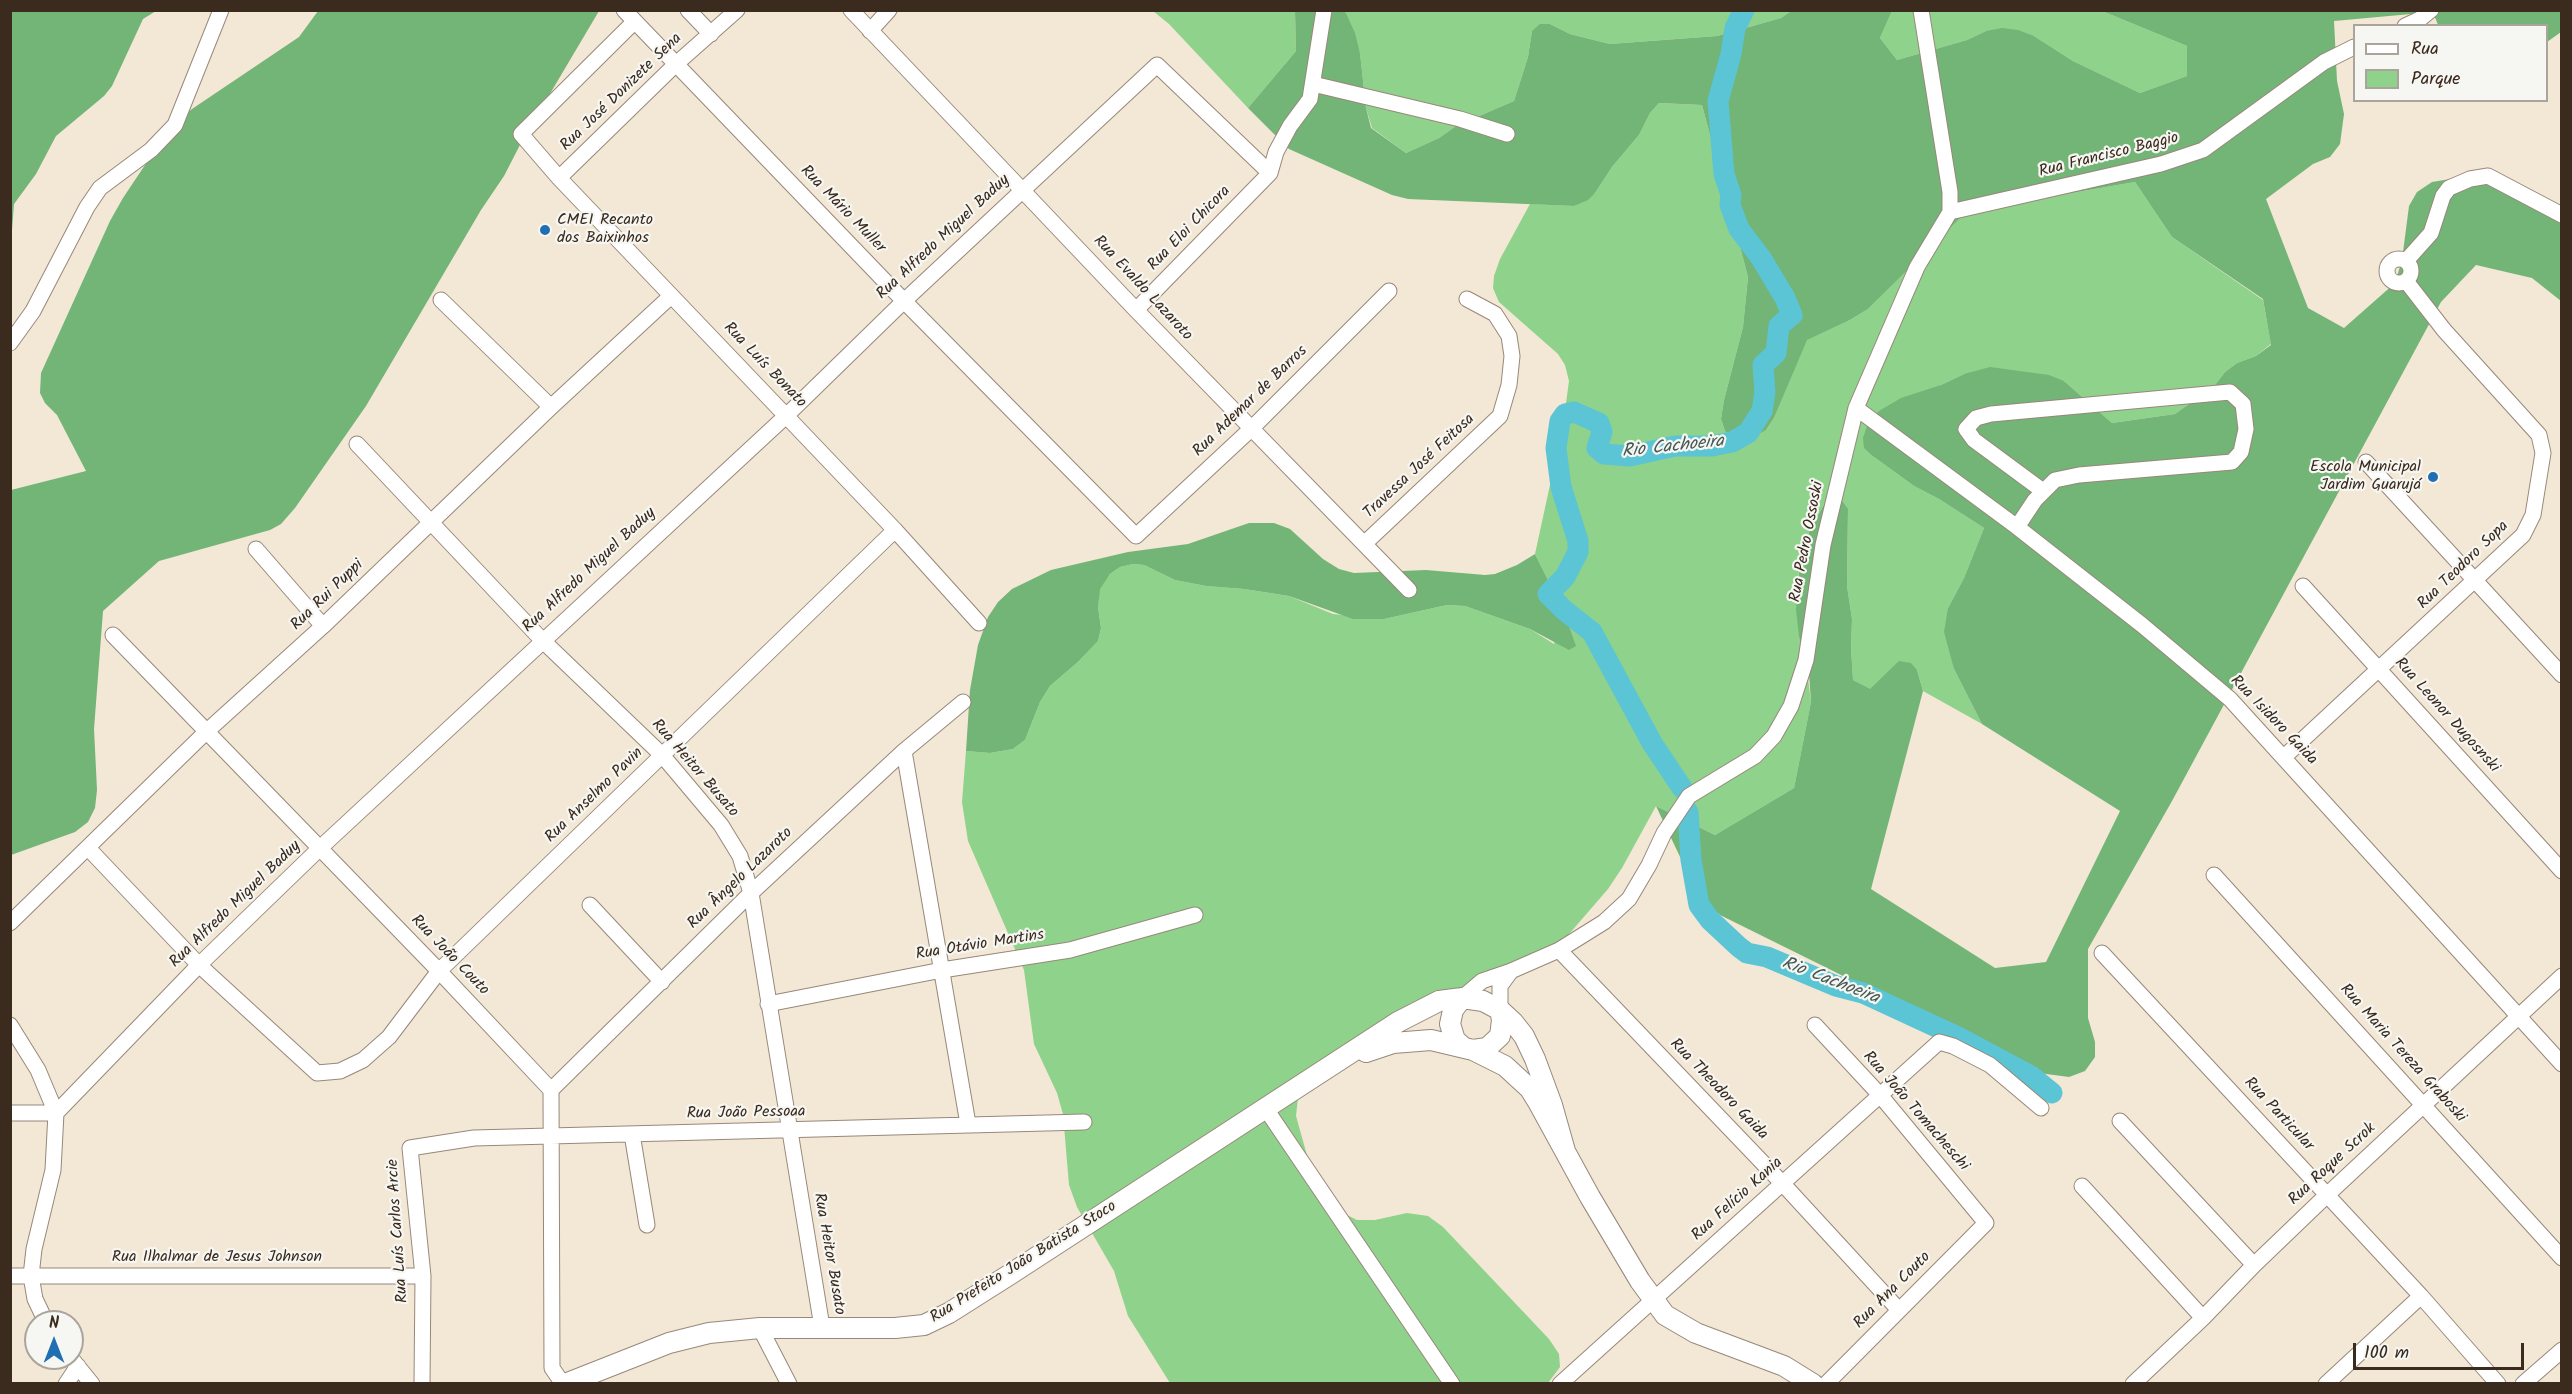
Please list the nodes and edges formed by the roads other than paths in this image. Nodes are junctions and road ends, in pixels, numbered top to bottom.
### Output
1 (221, 10) edge
2 (688, 10) edge
3 (737, 10) edge
4 (851, 10) edge
5 (889, 10) edge
6 (1324, 10) edge
7 (1921, 10) edge
8 (2431, 10) edge
9 (629, 16) edge
10 (2409, 24) edge
11 (870, 31) junction
12 (711, 34) junction
13 (2353, 48) edge
14 (676, 64) junction
15 (1312, 84) junction
16 (1507, 134) dead end
17 (1270, 173) junction
18 (559, 178) junction
19 (1023, 189) junction
20 (1950, 212) junction
21 (2562, 215) edge
22 (1389, 291) dead end
23 (671, 296) junction
24 (1467, 299) dead end
25 (441, 300) dead end
26 (904, 301) junction
27 (1136, 310) junction
28 (10, 343) edge
29 (551, 406) junction
30 (1856, 408) junction
31 (787, 415) junction
32 (1251, 429) junction
33 (357, 444) dead end
34 (2366, 462) dead end
35 (2043, 492) junction
36 (430, 521) junction
37 (2017, 527) junction
38 (895, 530) junction
39 (1136, 536) joint
40 (1364, 544) junction
41 (256, 549) dead end
42 (2476, 581) junction
43 (2303, 586) dead end
44 (1409, 590) dead end
45 (979, 623) dead end
46 (323, 626) junction
47 (113, 635) dead end
48 (542, 640) junction
49 (2380, 669) junction
50 (2562, 675) edge
51 (963, 702) dead end
52 (206, 732) junction
53 (904, 751) junction
54 (662, 755) junction
55 (2284, 758) junction
56 (88, 848) junction
57 (319, 849) junction
58 (2562, 872) edge
59 (2214, 875) dead end
60 (751, 893) junction
61 (590, 905) dead end
62 (1196, 915) dead end
63 (10, 923) edge
64 (1558, 950) junction
65 (2102, 953) dead end
66 (198, 965) junction
67 (942, 970) junction
68 (439, 971) junction
69 (1512, 971) junction
70 (2562, 976) edge
71 (662, 982) junction
72 (1462, 998) junction
73 (768, 1004) junction
74 (1500, 1010) junction
75 (2518, 1017) junction
76 (10, 1025) edge
77 (1815, 1025) dead end
78 (1468, 1049) junction
79 (1343, 1059) junction
80 (2562, 1064) edge
81 (551, 1090) junction
82 (1880, 1095) junction
83 (2424, 1105) junction
84 (2041, 1108) dead end
85 (1266, 1109) junction
86 (10, 1113) edge
87 (56, 1113) junction
88 (2120, 1121) dead end
89 (1084, 1122) dead end
90 (968, 1124) junction
91 (788, 1131) junction
92 (632, 1134) junction
93 (551, 1135) junction
94 (410, 1148) joint
95 (1565, 1151) junction
96 (1783, 1184) junction
97 (2082, 1186) dead end
98 (2328, 1194) junction
99 (1986, 1223) joint
100 (646, 1225) dead end
101 (2562, 1258) edge
102 (2254, 1265) junction
103 (10, 1276) edge
104 (31, 1276) junction
105 (423, 1276) junction
106 (2421, 1296) junction
107 (1653, 1302) junction
108 (39, 1310) edge
109 (1899, 1310) junction
110 (2203, 1318) junction
111 (822, 1327) junction
112 (760, 1328) junction
113 (2562, 1350) edge
114 (82, 1370) edge
115 (93, 1383) edge
116 (422, 1383) edge
117 (564, 1383) edge
118 (789, 1383) edge
119 (1452, 1383) edge
120 (1560, 1383) edge
121 (1813, 1383) edge
122 (1826, 1383) edge
123 (2133, 1383) edge
124 (2326, 1383) edge
125 (2498, 1383) edge
126 (2523, 1383) edge

1 - 28 street
2 - 12 street
3 - 12 street, Rua José Donizete Sena
4 - 11 street, Rua Evaldo Lazaroto
5 - 11 street
6 - 15 street
7 - 20 street
8 - 10 street
9 - 14 street, Rua Mário Muller
9 - 18 street, Rua Luís Bonato
11 - 19 street, Rua Evaldo Lazaroto
12 - 14 street, Rua José Donizete Sena
13 - 20 street, Rua Francisco Baggio
14 - 18 street, Rua José Donizete Sena
14 - 26 street, Rua Mário Muller
15 - 16 street
15 - 17 street
17 - 19 street, Rua Alfredo Miguel Baduy
17 - 27 street, Rua Eloi Chicora
18 - 23 street, Rua Luís Bonato
19 - 26 street, Rua Alfredo Miguel Baduy
19 - 27 street, Rua Evaldo Lazaroto
20 - 30 street, Rua Pedro Ossoski
21 - 42 street, Rua Teodoro Sopa
22 - 32 street, Rua Ademar de Barros
23 - 29 street, Rua Rui Puppi
23 - 31 street, Rua Luís Bonato
24 - 40 street, Travessa José Feitosa
25 - 29 street
26 - 31 street, Rua Alfredo Miguel Baduy
26 - 39 street, Rua Mário Muller
27 - 32 street, Rua Evaldo Lazaroto
29 - 36 street, Rua Rui Puppi
30 - 37 street, Rua Isidoro Gaida
30 - 64 street, Rua Pedro Ossoski
31 - 38 street, Rua Luís Bonato
31 - 48 street, Rua Alfredo Miguel Baduy
32 - 39 street, Rua Ademar de Barros
32 - 40 street, Rua Evaldo Lazaroto
33 - 36 street, Rua Heitor Busato
34 - 42 street
35 - 35 street
35 - 37 street
36 - 46 street, Rua Rui Puppi
36 - 48 street, Rua Heitor Busato
37 - 55 street, Rua Isidoro Gaida
38 - 45 street, Rua Luís Bonato
38 - 54 street, Rua Anselmo Pavin
40 - 44 street, Rua Evaldo Lazaroto
41 - 46 street
42 - 49 street, Rua Teodoro Sopa
42 - 50 street
43 - 49 street, Rua Leonor Dugosnski
46 - 52 street, Rua Rui Puppi
47 - 52 street, Rua João Couto
48 - 54 street, Rua Heitor Busato
48 - 57 street, Rua Alfredo Miguel Baduy
49 - 55 street, Rua Teodoro Sopa
49 - 58 street, Rua Leonor Dugosnski
51 - 53 street, Rua Ângelo Lazaroto
52 - 56 street, Rua Rui Puppi
52 - 57 street, Rua João Couto
53 - 60 street, Rua Ângelo Lazaroto
53 - 67 street
54 - 60 street, Rua Heitor Busato
54 - 68 street, Rua Anselmo Pavin
55 - 75 street, Rua Isidoro Gaida
56 - 63 street, Rua Rui Puppi
56 - 66 street
57 - 66 street, Rua Alfredo Miguel Baduy
57 - 68 street, Rua João Couto
59 - 83 street, Rua Maria Tereza Graboski
60 - 71 street, Rua Ângelo Lazaroto
60 - 73 street, Rua Heitor Busato
61 - 71 street
62 - 67 street, Rua Otávio Martins
64 - 69 street, Rua Pedro Ossoski
64 - 96 street, Rua Theodoro Gaida
65 - 98 street, Rua Particular
66 - 68 street, Rua Anselmo Pavin
66 - 87 street, Rua Alfredo Miguel Baduy
67 - 73 street, Rua Otávio Martins
67 - 90 street
68 - 81 street, Rua João Couto
69 - 72 street, Rua Pedro Ossoski
69 - 74 street
70 - 75 street, Rua Roque Scrok
71 - 81 street, Rua Ângelo Lazaroto
72 - 74 main road, Rua Prefeito João Batista Stoco
72 - 78 main road
72 - 79 main road, Rua Prefeito João Batista Stoco
73 - 91 street, Rua Heitor Busato
74 - 78 main road
74 - 95 main road, Rua Prefeito João Batista Stoco
75 - 80 street, Rua Isidoro Gaida
75 - 83 street, Rua Roque Scrok
76 - 87 street
77 - 82 street, Rua João Tomacheschi
78 - 79 main road, Rua Prefeito João Batista Stoco
78 - 95 main road, Rua Prefeito João Batista Stoco
79 - 85 main road, Rua Prefeito João Batista Stoco
81 - 93 street
82 - 84 street, Rua Felício Kania
82 - 96 street, Rua Felício Kania
82 - 99 street, Rua João Tomacheschi
83 - 98 street, Rua Roque Scrok
83 - 101 street, Rua Maria Tereza Graboski
85 - 111 main road, Rua Prefeito João Batista Stoco
85 - 119 street
86 - 87 street
87 - 104 street
88 - 102 street
89 - 90 street, Rua João Pessoaa
90 - 91 street, Rua João Pessoaa
91 - 92 street, Rua João Pessoaa
91 - 111 street, Rua Heitor Busato
92 - 93 street, Rua João Pessoaa
92 - 100 street
93 - 94 street, Rua João Pessoaa
93 - 117 street
94 - 105 street, Rua Luís Carlos Arcie
95 - 107 main road, Rua Prefeito João Batista Stoco
96 - 107 street, Rua Felício Kania
96 - 109 street, Rua Theodoro Gaida
97 - 110 street
98 - 102 street, Rua Roque Scrok
98 - 106 street, Rua Particular
99 - 109 street, Rua Ana Couto
102 - 110 street, Rua Roque Scrok
103 - 104 street, Rua Ilhalmar de Jesus Johnson
104 - 105 street, Rua Ilhalmar de Jesus Johnson
104 - 108 street
105 - 116 street, Rua Luís Carlos Arcie
106 - 124 street
106 - 125 street, Rua Particular
107 - 120 street, Rua Felício Kania
107 - 121 main road, Rua Prefeito João Batista Stoco
109 - 122 street, Rua Ana Couto
110 - 123 street, Rua Roque Scrok
111 - 112 main road, Rua Prefeito João Batista Stoco
112 - 117 main road, Rua Prefeito João Batista Stoco
112 - 118 street
113 - 126 street
114 - 115 street

